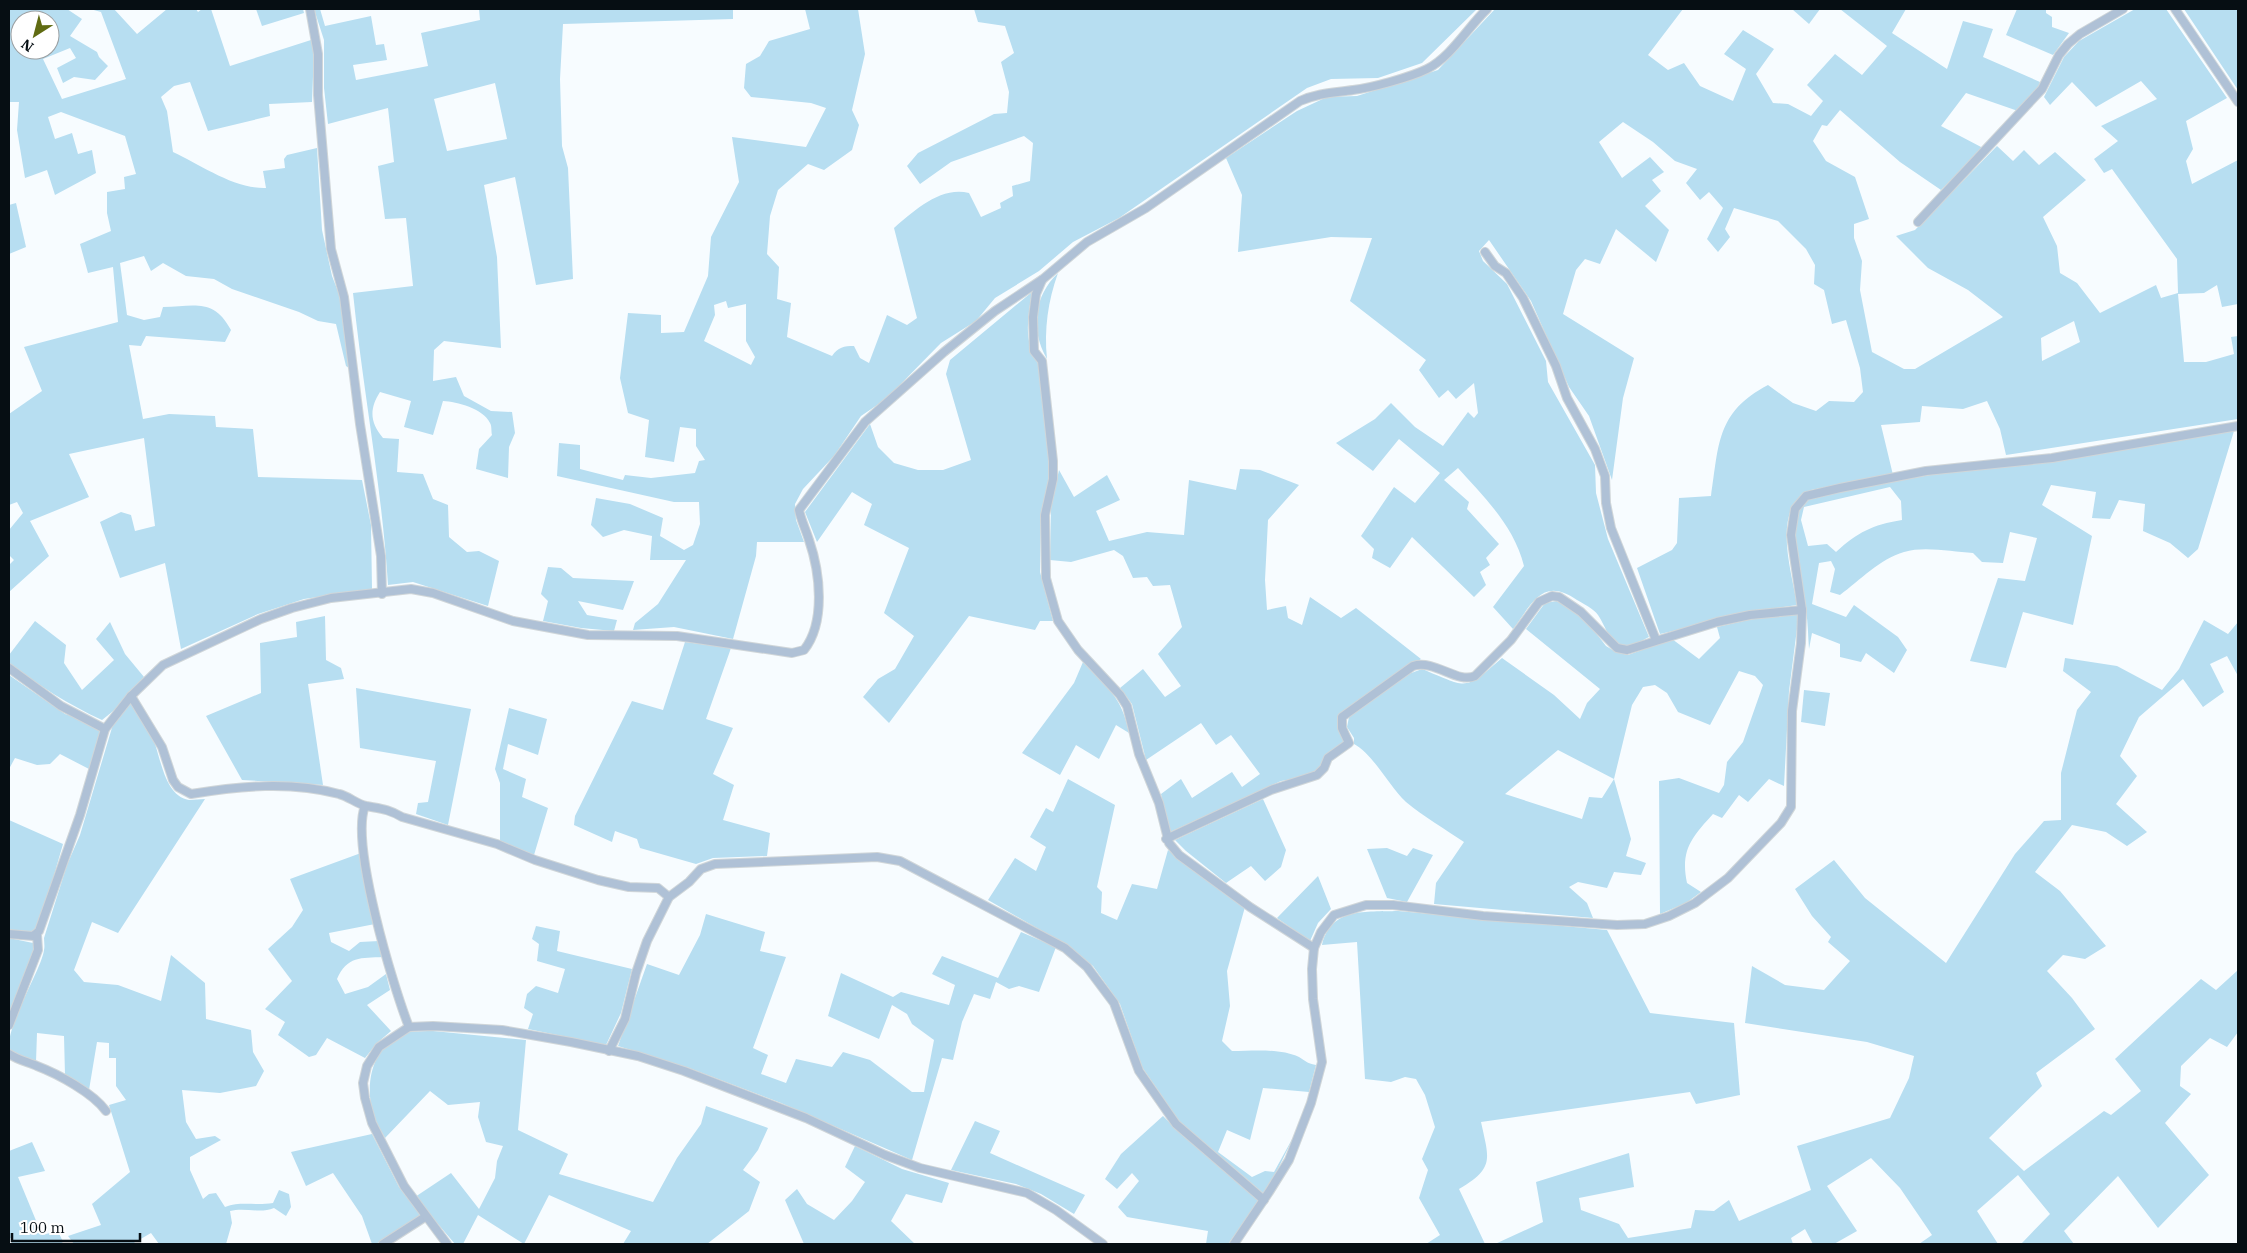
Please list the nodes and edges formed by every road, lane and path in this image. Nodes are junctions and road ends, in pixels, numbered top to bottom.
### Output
1 (310, 9) edge
2 (1487, 9) edge
3 (2123, 9) edge
4 (2175, 9) edge
5 (2238, 102) edge
6 (1918, 222) dead end
7 (1484, 252) dead end
8 (1042, 279) junction
9 (2238, 426) edge
10 (382, 594) junction
11 (1802, 610) junction
12 (1656, 640) junction
13 (9, 668) edge
14 (131, 696) junction
15 (105, 729) junction
16 (366, 806) junction
17 (1166, 839) junction
18 (669, 897) junction
19 (9, 934) edge
20 (37, 935) junction
21 (1314, 948) junction
22 (9, 1025) edge
23 (409, 1027) junction
24 (610, 1050) junction
25 (9, 1054) edge
26 (106, 1110) dead end
27 (1264, 1200) junction
28 (425, 1217) junction
29 (383, 1244) edge
30 (447, 1244) edge
31 (1103, 1244) edge
32 (1234, 1244) edge

1 - 10 street
2 - 8 street
3 - 6 street
4 - 5 street
7 - 12 street
8 - 10 street
8 - 17 street
9 - 11 street
10 - 14 street
11 - 12 street
11 - 21 street
12 - 17 street
13 - 15 street
14 - 15 street
14 - 16 street
15 - 20 street
16 - 18 street
16 - 23 street
17 - 21 street
18 - 24 street
18 - 27 street
19 - 20 street
20 - 22 street
21 - 27 street
23 - 24 street
23 - 28 street
24 - 31 street
25 - 26 street
27 - 32 street
28 - 29 street
28 - 30 street

